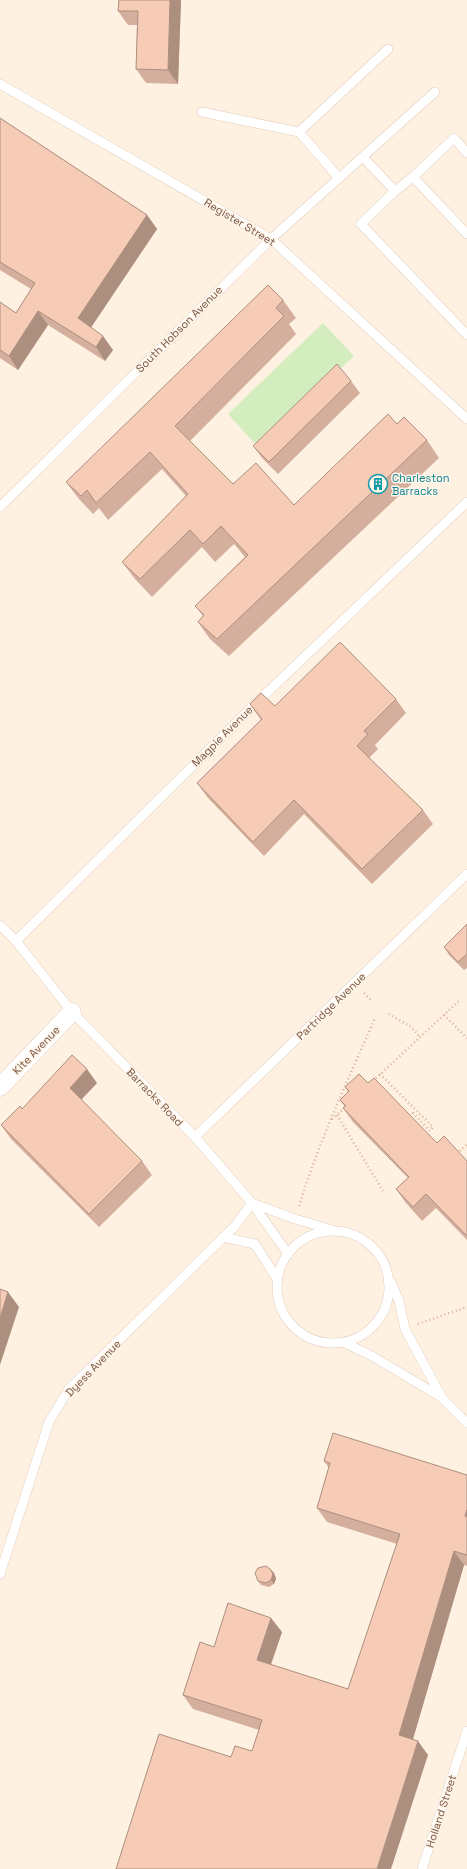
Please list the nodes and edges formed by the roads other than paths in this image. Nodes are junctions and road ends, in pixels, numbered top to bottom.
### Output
1 (388, 49) dead end
2 (0, 84) edge
3 (435, 92) dead end
4 (202, 112) dead end
5 (299, 132) junction
6 (467, 153) edge
7 (363, 157) junction
8 (413, 177) junction
9 (339, 178) junction
10 (395, 191) junction
11 (467, 234) edge
12 (271, 239) junction
13 (467, 335) edge
14 (467, 419) edge
15 (467, 502) edge
16 (0, 506) edge
17 (467, 874) edge
18 (0, 925) edge
19 (16, 941) junction
20 (72, 1012) junction
21 (0, 1087) edge
22 (195, 1137) junction
23 (252, 1203) junction
24 (336, 1231) junction
25 (223, 1237) junction
26 (288, 1254) junction
27 (387, 1271) junction
28 (277, 1279) junction
29 (343, 1342) junction
30 (441, 1397) junction
31 (467, 1423) edge
32 (0, 1574) edge
33 (467, 1731) edge
34 (422, 1869) edge

1 - 5 lane
2 - 12 lane, Register Street
3 - 7 lane, South Hobson Avenue
4 - 5 lane
5 - 9 lane
6 - 8 lane
7 - 9 lane, South Hobson Avenue
7 - 10 lane
8 - 10 lane
8 - 11 lane
9 - 12 lane, South Hobson Avenue
10 - 13 lane
12 - 14 lane, Register Street
12 - 16 lane, South Hobson Avenue
15 - 19 lane, Magpie Avenue
17 - 22 lane, Partridge Avenue
18 - 19 lane, Barracks Road
19 - 20 lane, Barracks Road
20 - 21 street, Kite Avenue
20 - 22 lane, Barracks Road
22 - 23 lane, Barracks Road
23 - 24 lane, Barracks Road
23 - 25 lane, Dyess Avenue
23 - 26 lane
24 - 26 lane
24 - 27 lane
25 - 28 lane
25 - 32 lane, Dyess Avenue
26 - 28 lane
27 - 29 lane
27 - 30 lane
28 - 29 lane
29 - 30 lane
30 - 31 lane
33 - 34 lane, Holland Street

